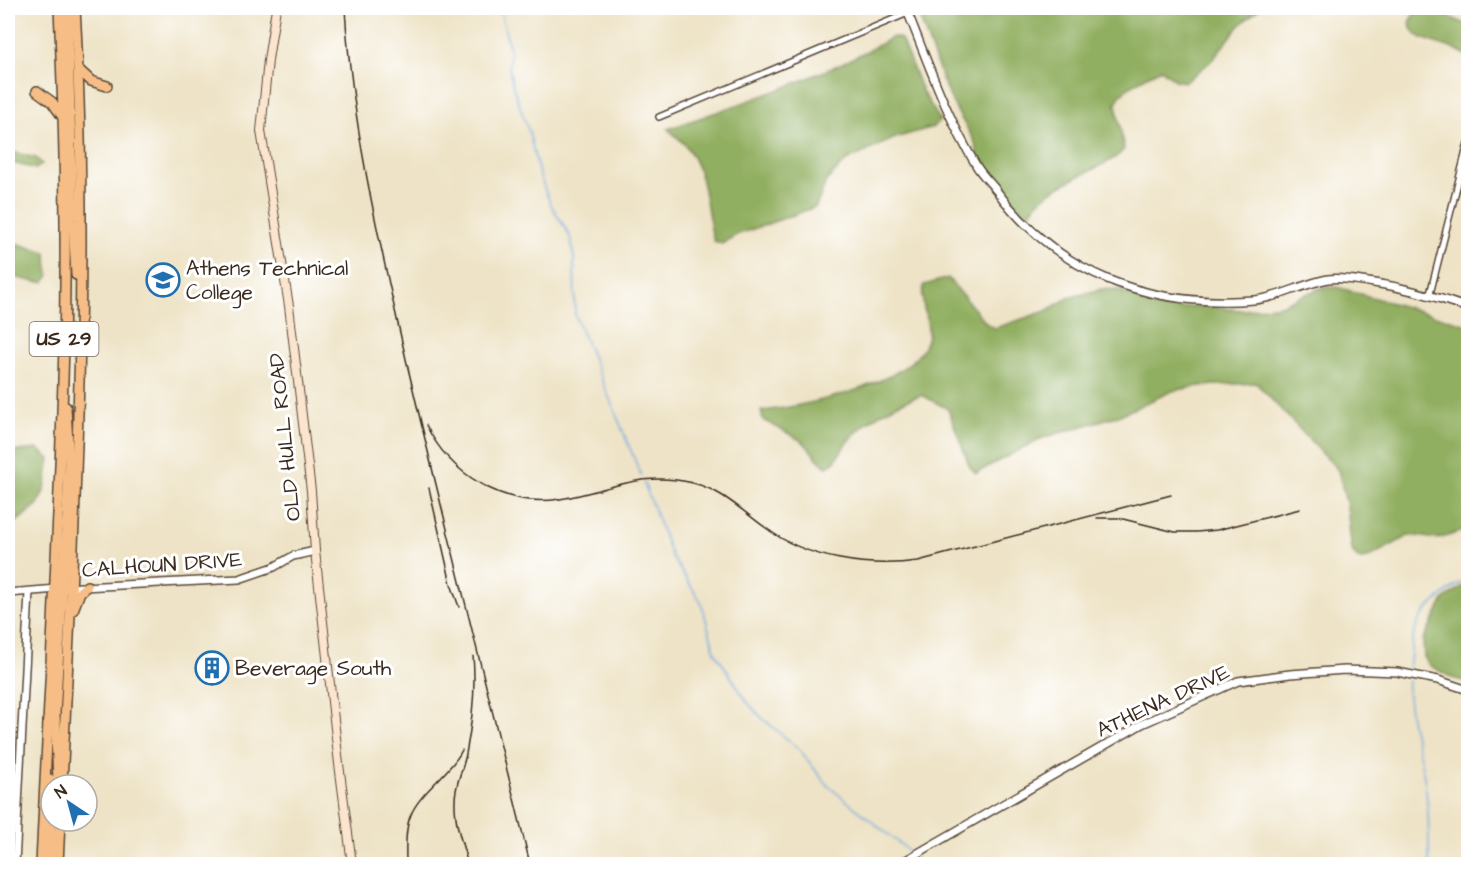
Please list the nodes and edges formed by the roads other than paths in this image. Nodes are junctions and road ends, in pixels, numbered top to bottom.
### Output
1 (59, 8) edge
2 (68, 8) edge
3 (75, 8) edge
4 (276, 8) edge
5 (907, 10) edge
6 (79, 70) junction
7 (107, 86) dead end
8 (36, 91) dead end
9 (63, 116) junction
10 (659, 117) dead end
11 (1468, 142) edge
12 (82, 294) junction
13 (1430, 294) junction
14 (1468, 308) edge
15 (315, 551) junction
16 (87, 586) junction
17 (63, 588) junction
18 (28, 592) junction
19 (8, 593) edge
20 (70, 618) junction
21 (1468, 690) edge
22 (46, 759) junction
23 (49, 773) edge
24 (57, 773) edge
25 (62, 773) edge
26 (51, 833) edge
27 (59, 833) edge
28 (15, 864) edge
29 (41, 864) edge
30 (50, 864) edge
31 (58, 864) edge
32 (352, 864) edge
33 (899, 864) edge

1 - 9 highway, US 29
2 - 12 highway
3 - 6 highway, US 29
4 - 15 main road, OLD HULL ROAD
5 - 10 street
5 - 13 street
6 - 7 highway
6 - 12 highway, US 29
8 - 9 highway
9 - 17 highway, US 29
11 - 13 street
12 - 17 highway, US 29
13 - 14 street
15 - 16 street, CALHOUN DRIVE
15 - 32 main road, OLD HULL ROAD
16 - 17 street, CALHOUN DRIVE
16 - 20 highway
17 - 18 street, CALHOUN DRIVE
17 - 20 highway, US 29
17 - 22 highway, US 29
17 - 24 highway
18 - 19 street, CALHOUN DRIVE
18 - 28 street
20 - 25 highway, US 29
21 - 33 street, ATHENA DRIVE
22 - 23 highway
22 - 29 highway, US 29
26 - 30 highway
27 - 31 highway

